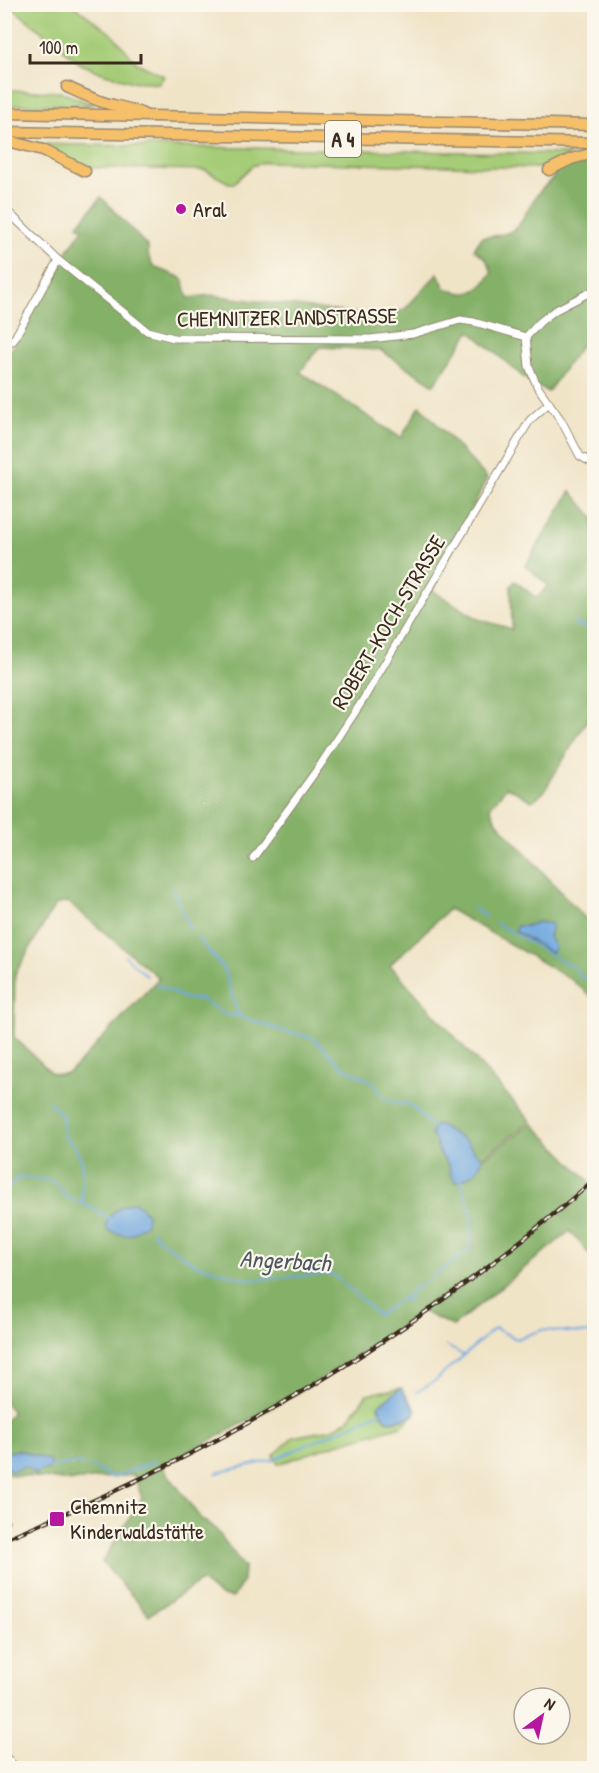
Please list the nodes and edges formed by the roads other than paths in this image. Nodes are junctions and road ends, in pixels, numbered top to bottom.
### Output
1 (67, 87) dead end
2 (4, 114) edge
3 (148, 117) junction
4 (594, 125) edge
5 (4, 132) edge
6 (4, 140) edge
7 (594, 143) edge
8 (594, 153) edge
9 (549, 170) dead end
10 (85, 171) dead end
11 (4, 208) edge
12 (58, 260) junction
13 (594, 290) edge
14 (4, 337) edge
15 (526, 337) junction
16 (549, 404) junction
17 (594, 458) edge
18 (253, 858) dead end
19 (4, 1755) edge
20 (16, 1768) edge

1 - 3 highway
2 - 3 highway, A 4
3 - 4 highway, A 4
5 - 7 highway, A 4
6 - 10 highway
8 - 9 highway
11 - 12 street, CHEMNITZER LANDSTRASSE
12 - 14 street
12 - 15 street, CHEMNITZER LANDSTRASSE
13 - 15 street
15 - 16 street
16 - 17 street
16 - 18 street, ROBERT-KOCH-STRASSE
19 - 20 street

